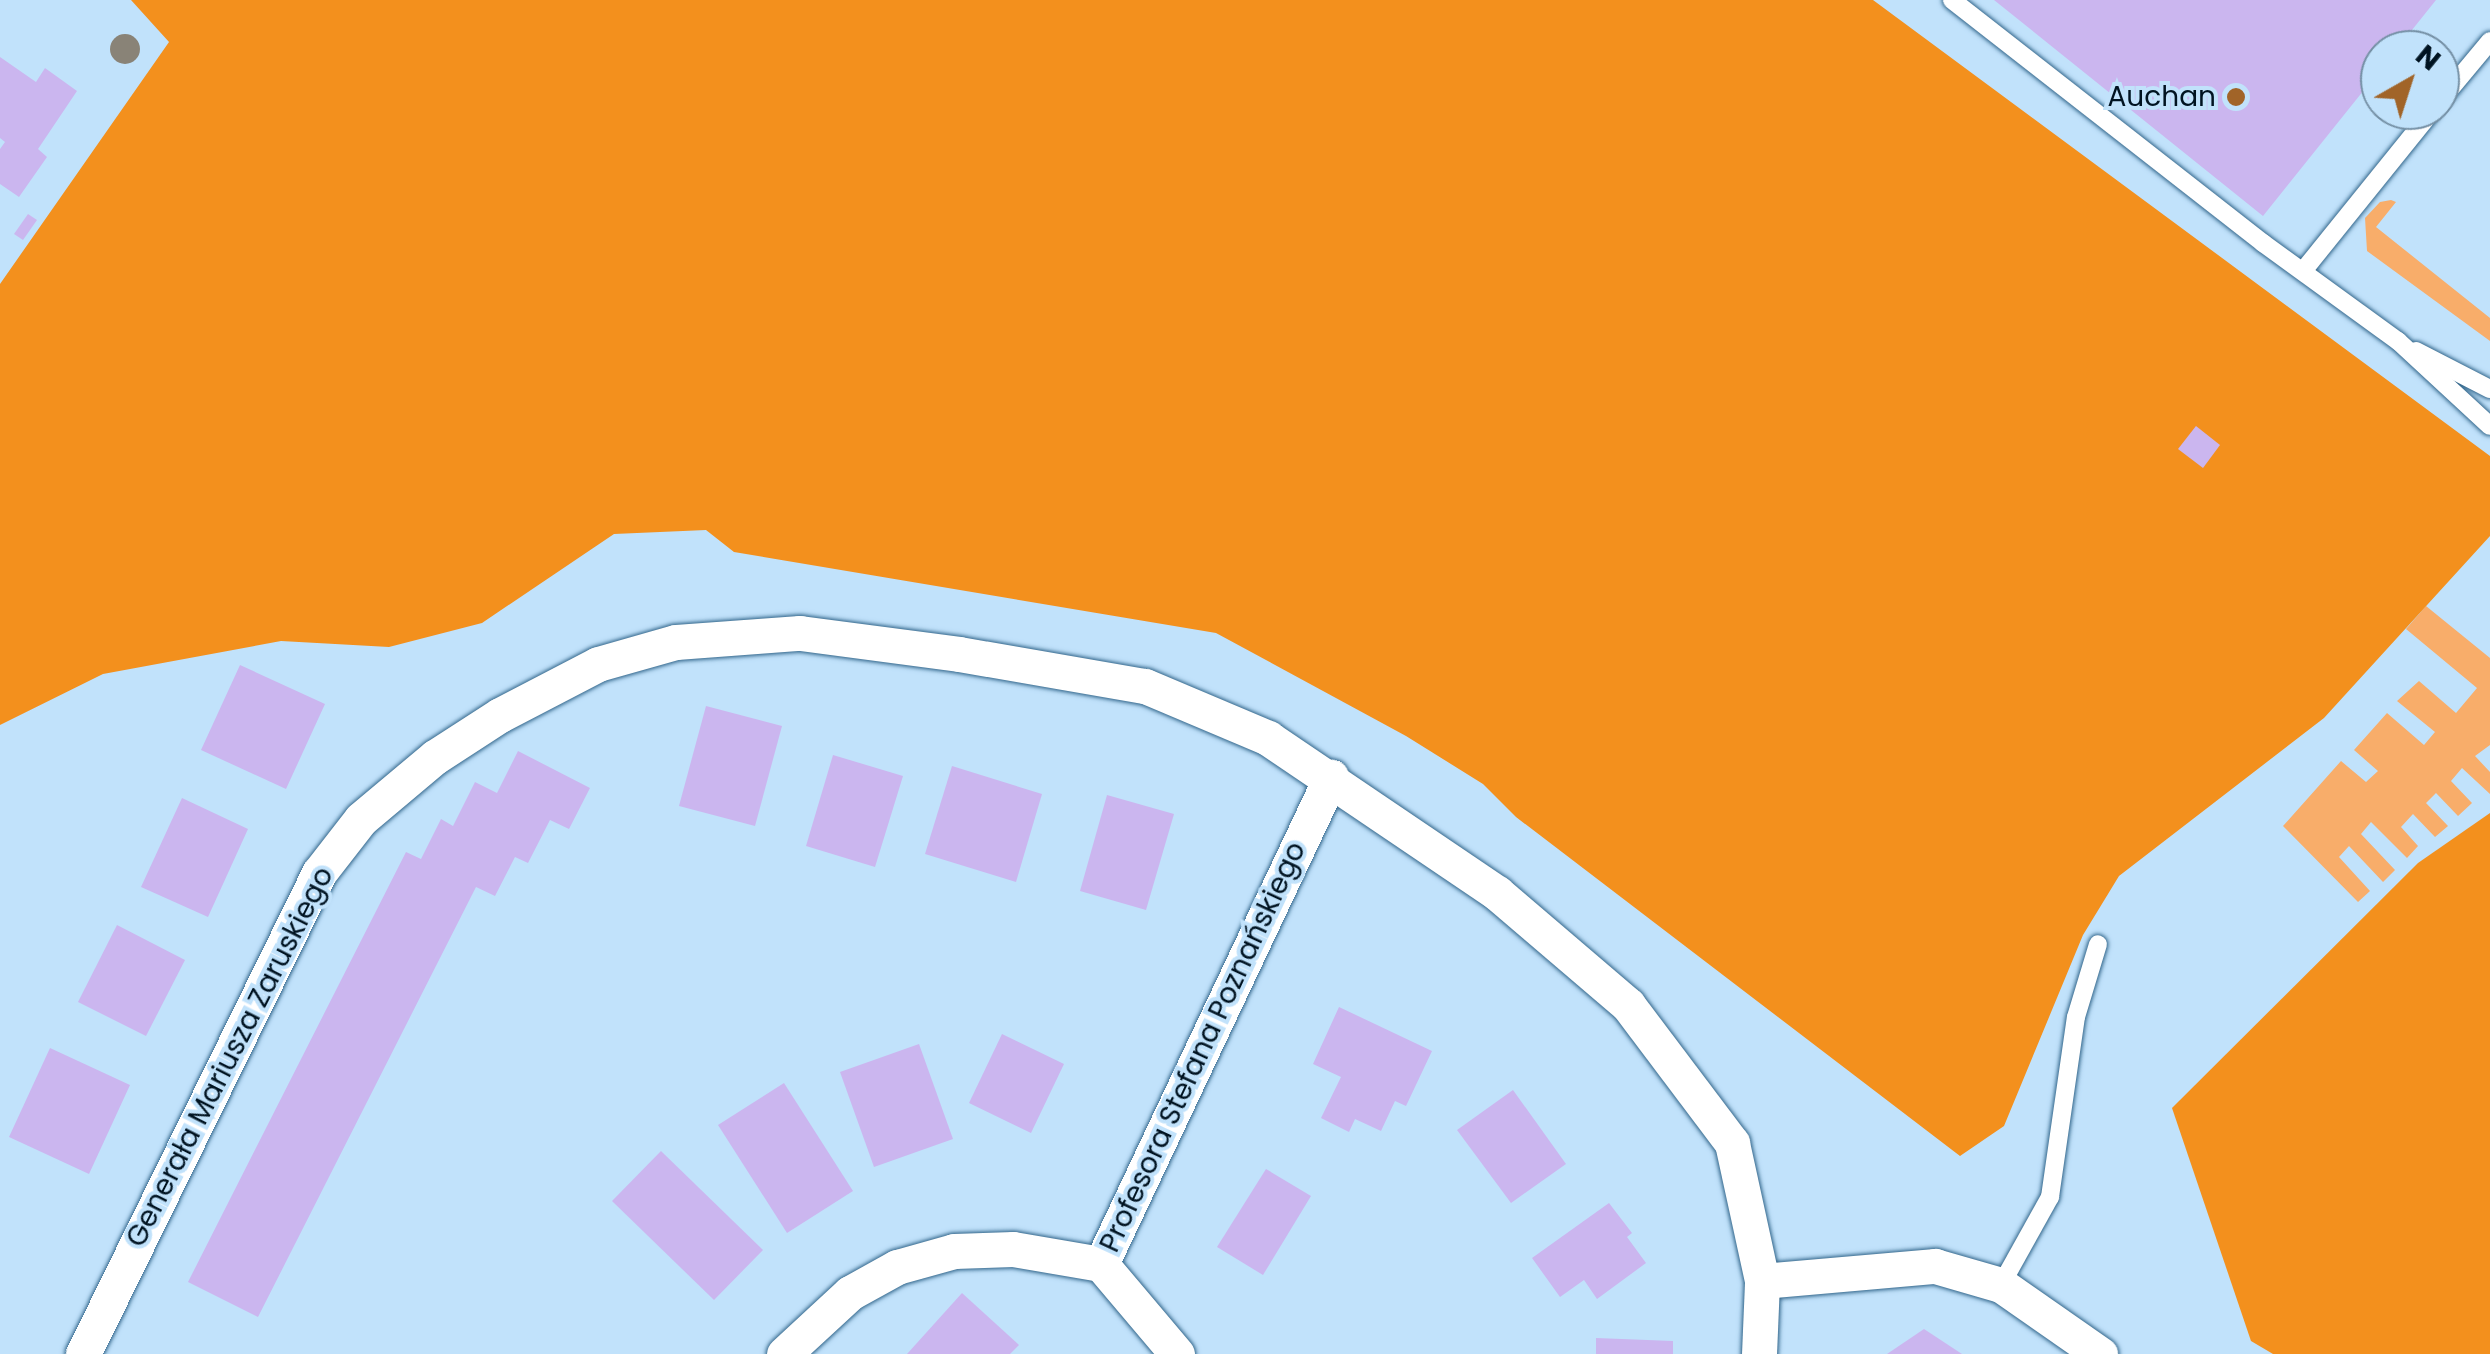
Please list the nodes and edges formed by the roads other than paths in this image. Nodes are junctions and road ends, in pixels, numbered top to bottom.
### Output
1 (1952, 0) edge
2 (2490, 41) edge
3 (2460, 77) edge
4 (2417, 130) edge
5 (2303, 271) junction
6 (2398, 341) junction
7 (2490, 389) edge
8 (2490, 426) edge
9 (1331, 778) junction
10 (2098, 944) dead end
11 (1101, 1264) junction
12 (1762, 1281) junction
13 (2001, 1285) junction
14 (83, 1354) edge
15 (784, 1354) edge
16 (1176, 1354) edge
17 (1759, 1354) edge
18 (2100, 1354) edge

1 - 5 lane
2 - 3 lane
4 - 5 lane
5 - 6 lane
6 - 7 lane
6 - 8 lane
9 - 11 street, Profesora Stefana Poznańskiego
9 - 12 street, Generała Mariusza Zaruskiego
9 - 14 street, Generała Mariusza Zaruskiego
10 - 13 lane
11 - 15 street
11 - 16 street, Profesora Stefana Poznańskiego
12 - 13 street
12 - 17 street, Generała Mariusza Zaruskiego
13 - 18 street

